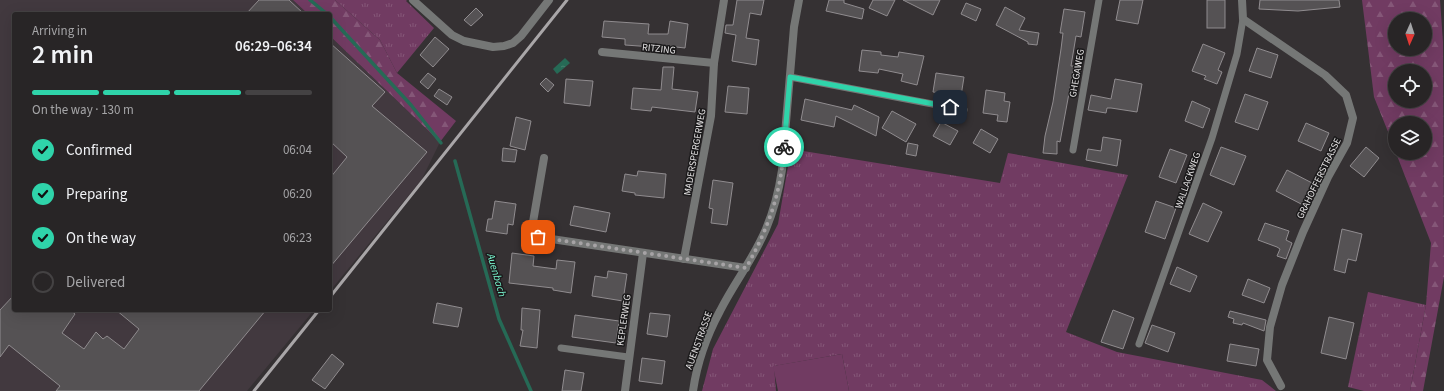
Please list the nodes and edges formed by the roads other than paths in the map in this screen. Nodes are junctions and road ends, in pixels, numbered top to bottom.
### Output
1 (413, 0) edge
2 (548, 0) edge
3 (724, 0) edge
4 (799, 0) edge
5 (1099, 0) edge
6 (1242, 0) edge
7 (1243, 19) junction
8 (602, 52) dead end
9 (714, 63) junction
10 (790, 77) junction
11 (964, 110) dead end
12 (1073, 150) dead end
13 (544, 158) dead end
14 (643, 253) junction
15 (684, 259) junction
16 (746, 268) junction
17 (1139, 344) dead end
18 (561, 348) dead end
19 (628, 357) junction
20 (1281, 386) dead end
21 (625, 391) edge
22 (693, 391) edge

1 - 2 street
3 - 9 street, MADERSPERGERWEG
4 - 10 street, AUENSTRASSE
5 - 12 lane, GHEGAWEG
6 - 7 street
7 - 17 lane, WALLACKWEG
7 - 20 street, GRAHOFFERSTRASSE
8 - 9 street, RITZING
9 - 15 street, MADERSPERGERWEG
10 - 11 lane
10 - 16 street, AUENSTRASSE
13 - 14 street
14 - 15 street
14 - 19 street, KEPLERWEG
15 - 16 street
16 - 22 street, AUENSTRASSE
18 - 19 lane
19 - 21 street, KEPLERWEG

